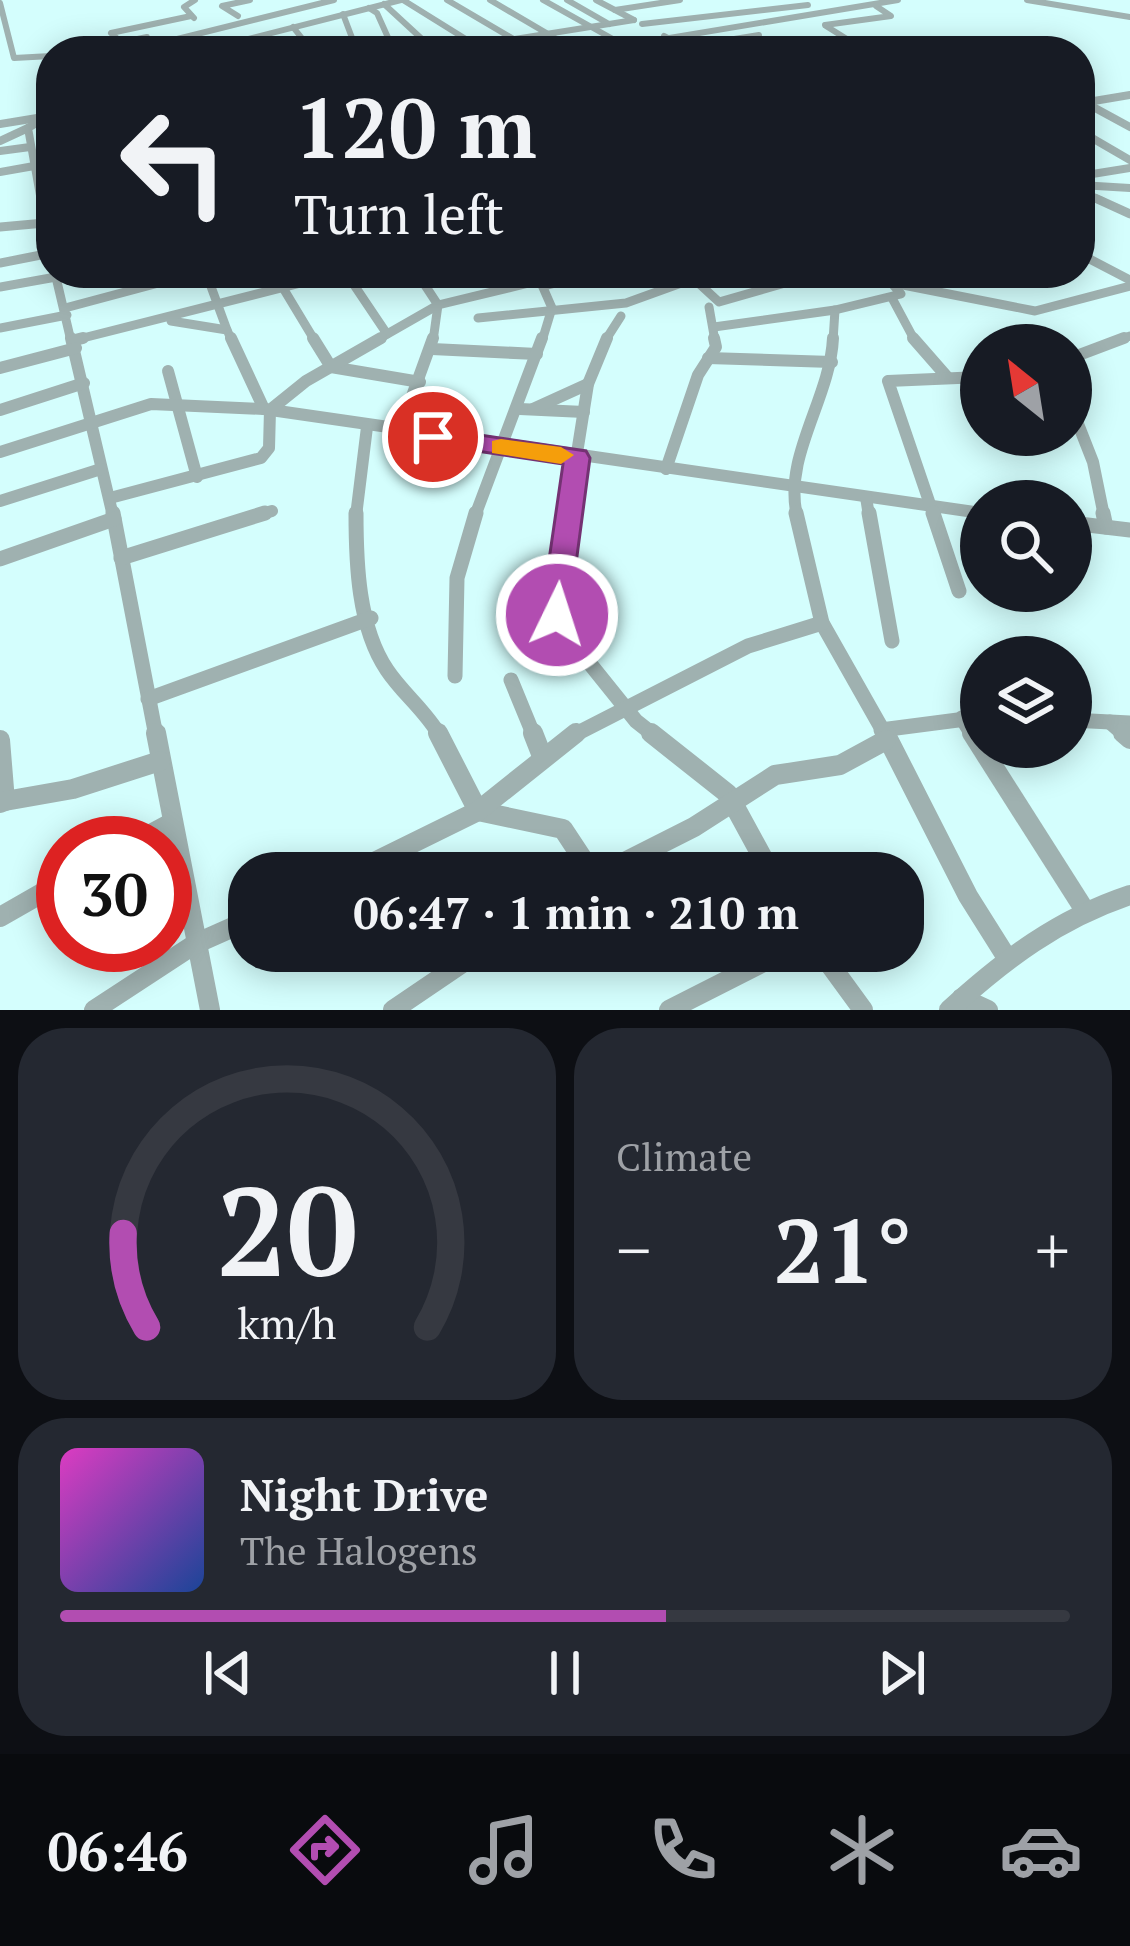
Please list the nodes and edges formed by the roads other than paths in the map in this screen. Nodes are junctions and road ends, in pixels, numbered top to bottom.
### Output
1 (195, 0) edge
2 (300, 0) edge
3 (334, 0) edge
4 (402, 0) edge
5 (447, 0) edge
6 (543, 0) edge
7 (567, 0) edge
8 (596, 0) edge
9 (680, 0) edge
10 (898, 0) edge
11 (1027, 0) edge
12 (516, 1) edge
13 (494, 2) edge
14 (0, 3) edge
15 (260, 3) edge
16 (384, 4) junction
17 (873, 5) junction
18 (316, 6) junction
19 (369, 8) junction
20 (749, 8) junction
21 (807, 9) junction
22 (615, 10) junction
23 (280, 13) junction
24 (343, 14) junction
25 (191, 16) junction
26 (238, 16) junction
27 (1130, 17) edge
28 (641, 22) junction
29 (203, 24) junction
30 (609, 24) junction
31 (825, 25) junction
32 (293, 27) junction
33 (597, 30) junction
34 (690, 31) junction
35 (551, 34) junction
36 (193, 35) junction
37 (663, 35) junction
38 (759, 35) dead end
39 (116, 36) edge
40 (152, 36) edge
41 (189, 36) edge
42 (201, 36) edge
43 (258, 36) edge
44 (300, 36) edge
45 (351, 36) edge
46 (387, 36) edge
47 (421, 36) edge
48 (457, 36) edge
49 (510, 36) edge
50 (537, 36) edge
51 (554, 36) edge
52 (604, 36) edge
53 (659, 36) edge
54 (754, 36) edge
55 (842, 36) edge
56 (36, 57) edge
57 (14, 58) junction
58 (0, 62) edge
59 (1130, 99) edge
60 (1095, 100) edge
61 (1095, 109) edge
62 (36, 118) edge
63 (36, 123) edge
64 (0, 124) edge
65 (1130, 127) edge
66 (28, 128) junction
67 (0, 141) edge
68 (1095, 141) edge
69 (31, 147) junction
70 (0, 152) edge
71 (1130, 164) edge
72 (34, 166) junction
73 (0, 172) edge
74 (36, 176) edge
75 (1095, 178) edge
76 (1095, 185) edge
77 (1130, 188) edge
78 (1095, 193) edge
79 (1130, 214) edge
80 (36, 224) edge
81 (0, 227) edge
82 (36, 252) edge
83 (0, 263) edge
84 (1095, 263) edge
85 (36, 279) edge
86 (1130, 283) edge
87 (0, 286) edge
88 (60, 288) edge
89 (145, 288) edge
90 (212, 288) edge
91 (281, 288) joint
92 (354, 288) edge
93 (428, 288) edge
94 (504, 288) edge
95 (544, 288) edge
96 (595, 288) edge
97 (668, 288) edge
98 (704, 288) edge
99 (768, 288) edge
100 (892, 288) edge
101 (895, 292) junction
102 (484, 293) junction
103 (438, 304) junction
104 (599, 304) junction
105 (219, 305) junction
106 (709, 307) dead end
107 (552, 308) junction
108 (835, 310) junction
109 (66, 311) junction
110 (500, 315) junction
111 (621, 316) dead end
112 (478, 318) dead end
113 (154, 319) junction
114 (714, 327) junction
115 (0, 328) edge
116 (227, 330) junction
117 (387, 334) junction
118 (1130, 336) edge
119 (75, 344) junction
120 (432, 349) junction
121 (1092, 350) edge
122 (537, 354) junction
123 (708, 358) junction
124 (832, 362) junction
125 (331, 367) junction
126 (0, 368) edge
127 (168, 371) dead end
128 (948, 378) junction
129 (960, 378) edge
130 (421, 382) junction
131 (85, 383) junction
132 (588, 384) junction
133 (174, 404) junction
134 (267, 409) junction
135 (526, 409) junction
136 (0, 410) edge
137 (584, 412) junction
138 (92, 421) junction
139 (367, 427) junction
140 (399, 432) junction
141 (501, 447) junction
142 (0, 452) edge
143 (1091, 456) edge
144 (577, 458) junction
145 (101, 469) junction
146 (666, 469) junction
147 (197, 477) junction
148 (790, 486) junction
149 (866, 497) junction
150 (110, 498) junction
151 (0, 501) edge
152 (934, 507) junction
153 (960, 510) edge
154 (272, 511) dead end
155 (114, 519) junction
156 (1092, 525) edge
157 (1106, 527) junction
158 (1130, 530) edge
159 (121, 558) junction
160 (0, 560) edge
161 (959, 591) dead end
162 (370, 618) junction
163 (821, 623) junction
164 (892, 641) dead end
165 (455, 676) dead end
166 (511, 680) dead end
167 (148, 699) junction
168 (623, 708) junction
169 (960, 719) edge
170 (1120, 722) edge
171 (883, 735) junction
172 (1130, 739) edge
173 (0, 740) edge
174 (542, 756) junction
175 (160, 761) junction
176 (1002, 768) edge
177 (3, 802) edge
178 (735, 802) junction
179 (478, 811) junction
180 (172, 816) edge
181 (399, 852) edge
182 (578, 852) edge
183 (642, 852) edge
184 (760, 852) edge
185 (1130, 895) edge
186 (36, 896) edge
187 (1084, 909) junction
188 (0, 917) edge
189 (192, 927) edge
190 (228, 929) edge
191 (195, 944) junction
192 (1013, 951) junction
193 (449, 972) edge
194 (743, 972) edge
195 (835, 972) edge
196 (955, 1004) edge
197 (94, 1010) edge
198 (210, 1010) edge
199 (393, 1010) edge
200 (670, 1010) edge
201 (862, 1010) edge
202 (988, 1010) edge

1 - 25 street
2 - 18 street
3 - 18 street
4 - 16 street
4 - 48 street
5 - 49 street
6 - 33 street
7 - 30 street
8 - 22 street
9 - 22 street
10 - 17 street
11 - 27 street
12 - 13 street
13 - 35 street
14 - 57 street
15 - 23 street
15 - 26 street
15 - 26 street
16 - 19 street
16 - 47 street
17 - 21 street
17 - 31 street
18 - 23 street
19 - 24 street
19 - 46 street
20 - 21 street
20 - 28 street
20 - 28 street
21 - 31 street
21 - 34 street
22 - 28 street
23 - 36 street
24 - 32 street
24 - 45 street
25 - 29 street
25 - 39 street
26 - 29 street
28 - 30 street
28 - 33 street
28 - 34 street
28 - 37 street
29 - 40 street
30 - 33 street
31 - 55 street
32 - 43 street
32 - 44 street
33 - 35 street
33 - 52 street
34 - 37 street
35 - 50 street
35 - 51 street
36 - 41 street
36 - 42 street
37 - 53 street
38 - 54 street
56 - 57 street
57 - 58 street
59 - 60 street
61 - 65 street
62 - 64 street
63 - 66 street
66 - 67 street
66 - 69 street
68 - 71 street
69 - 70 street
69 - 72 street
71 - 75 street
72 - 73 street
72 - 74 street
76 - 77 street
78 - 79 street
80 - 81 street
82 - 83 street
84 - 86 street
85 - 87 street
86 - 101 street
88 - 109 street
89 - 109 street
90 - 105 street
91 - 105 street
91 - 125 street
92 - 117 street
93 - 103 street
94 - 102 street
95 - 107 street
96 - 104 street
97 - 104 street
98 - 99 street
100 - 101 street
101 - 108 street
101 - 128 street
102 - 103 street
102 - 110 street
103 - 117 street
103 - 120 street
104 - 107 street
105 - 113 street
105 - 116 street
106 - 114 street
107 - 110 street
107 - 122 street
108 - 114 street
108 - 124 street
109 - 115 street
109 - 119 street
110 - 112 street
111 - 132 street
113 - 116 street
113 - 119 street
114 - 123 street
116 - 134 street
117 - 125 street
118 - 121 street
119 - 126 street
119 - 131 street
120 - 122 street
120 - 130 street
122 - 135 street
123 - 124 street
123 - 146 street
124 - 148 street
125 - 130 street
125 - 134 street
127 - 133 street
128 - 129 street
128 - 152 street
130 - 140 street
131 - 136 street
131 - 138 street
132 - 135 street
132 - 137 street
133 - 134 street
133 - 138 street
133 - 147 street
134 - 139 street
134 - 147 street
135 - 137 street
135 - 141 street
137 - 144 street
138 - 142 street
138 - 145 street
139 - 140 street
139 - 162 street
140 - 141 street
141 - 144 street
141 - 165 street
143 - 157 street
144 - 146 street
144 - 168 street
145 - 150 street
145 - 151 street
146 - 148 street
147 - 150 street
148 - 149 street
148 - 163 street
149 - 152 street
149 - 164 street
150 - 155 street
152 - 153 street
152 - 161 street
154 - 159 street
155 - 159 street
155 - 160 street
156 - 157 street
157 - 158 street
159 - 167 street
162 - 167 street
162 - 179 street
163 - 168 street
163 - 171 street
166 - 174 street
167 - 175 street
168 - 174 street
168 - 178 street
169 - 171 street
170 - 172 street
171 - 178 street
171 - 192 street
173 - 177 street
174 - 179 street
175 - 177 street
175 - 180 street
176 - 187 street
178 - 183 street
178 - 184 street
179 - 181 street
179 - 182 street
185 - 187 street
186 - 188 street
187 - 192 street
189 - 191 street
190 - 191 street
191 - 197 street
191 - 198 street
192 - 196 street
193 - 199 street
194 - 200 street
195 - 201 street
196 - 202 street

